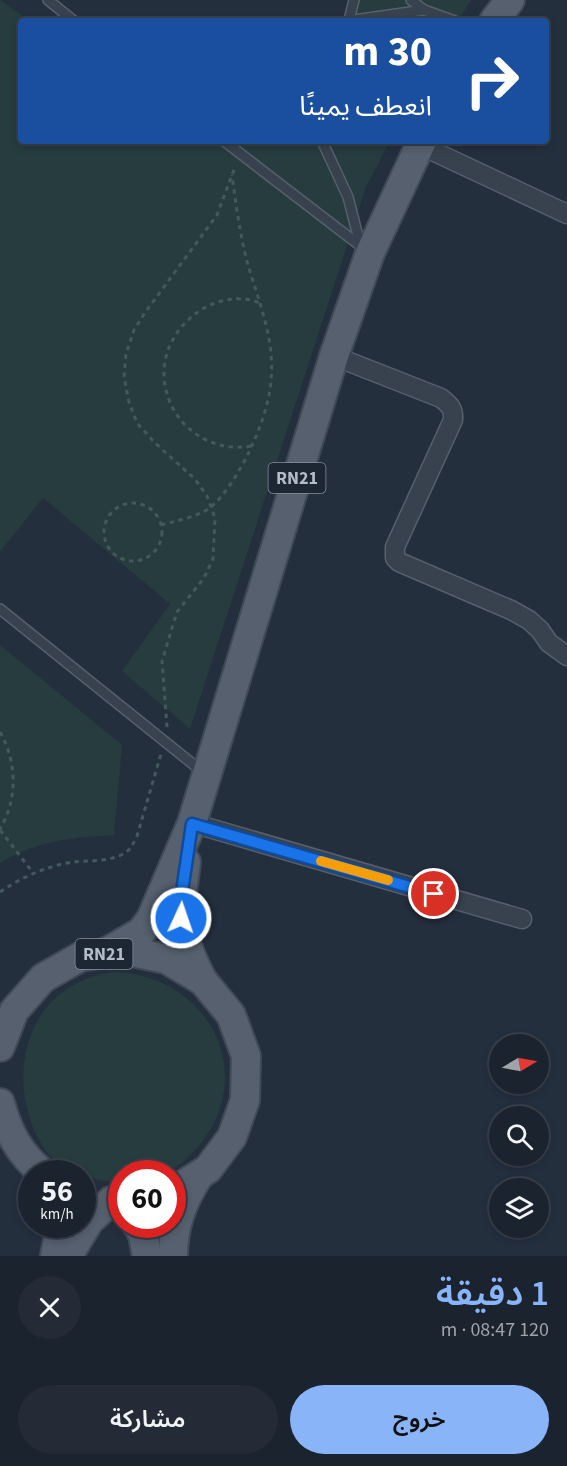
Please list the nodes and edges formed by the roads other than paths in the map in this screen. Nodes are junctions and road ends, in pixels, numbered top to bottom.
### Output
1 (48, 0) edge
2 (354, 0) edge
3 (411, 0) edge
4 (510, 0) edge
5 (424, 10) junction
6 (70, 18) edge
7 (349, 18) edge
8 (363, 18) edge
9 (446, 18) edge
10 (496, 18) edge
11 (228, 144) edge
12 (323, 144) edge
13 (420, 144) edge
14 (423, 144) edge
15 (567, 214) edge
16 (365, 250) junction
17 (334, 356) junction
18 (0, 609) edge
19 (567, 656) edge
20 (207, 775) junction
21 (192, 824) junction
22 (522, 919) dead end
23 (105, 953) junction
24 (203, 981) junction
25 (13, 1003) edge
26 (0, 1047) edge
27 (0, 1103) edge
28 (28, 1160) edge
29 (200, 1174) junction
30 (186, 1183) edge
31 (108, 1209) edge
32 (59, 1238) edge
33 (144, 1238) edge
34 (56, 1256) edge
35 (68, 1256) edge
36 (147, 1256) edge
37 (173, 1256) edge

1 - 6 lane
2 - 7 lane
3 - 5 lane
4 - 10 main road
5 - 8 lane
5 - 9 lane
11 - 16 lane
12 - 16 lane
13 - 16 main road, RN21
14 - 15 street
16 - 17 main road, RN21
17 - 19 street
17 - 20 main road, RN21
18 - 20 lane
20 - 21 main road, RN21
21 - 22 street
21 - 23 main road, RN21
21 - 24 main road, RN21
23 - 24 main road, RN21
23 - 25 main road, RN21
24 - 29 main road, RN21
25 - 26 main road, RN21
27 - 28 main road
29 - 30 main road, RN21
29 - 37 main road
31 - 35 main road
32 - 34 main road
33 - 36 main road

